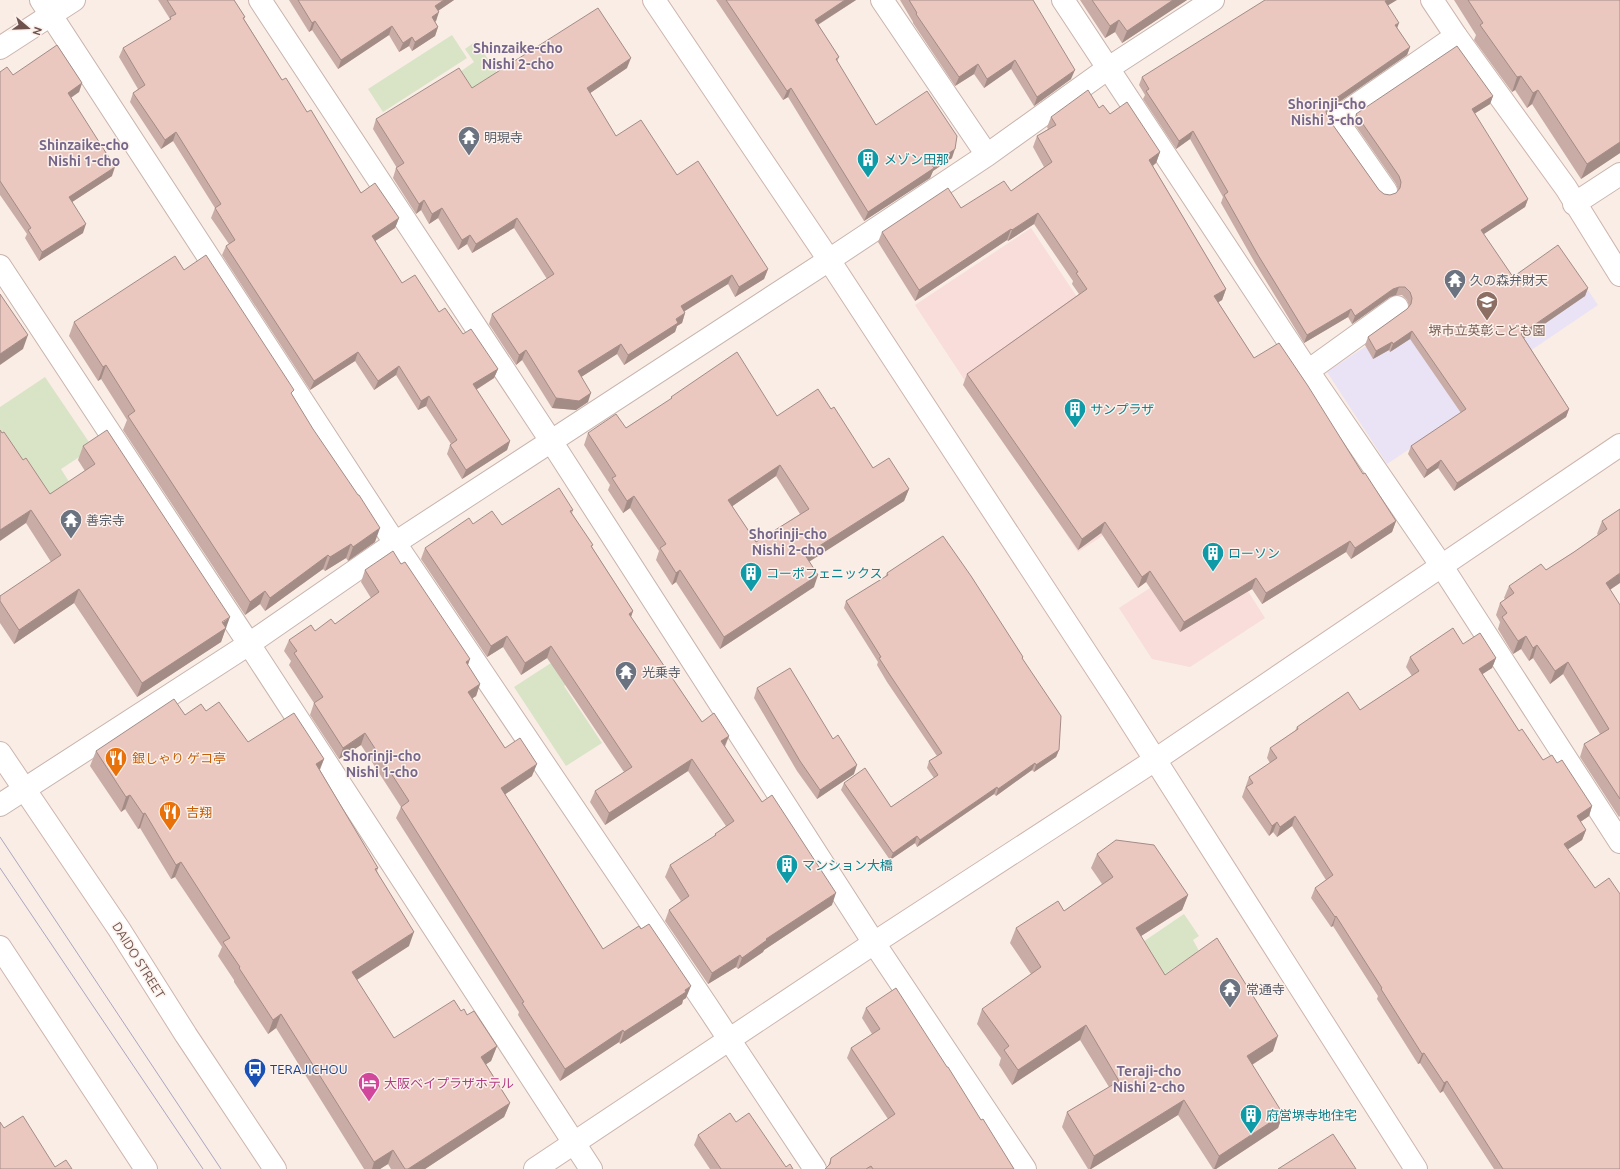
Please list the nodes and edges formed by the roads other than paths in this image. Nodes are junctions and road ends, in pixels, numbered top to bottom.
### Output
1 (74, 0) edge
2 (260, 0) edge
3 (654, 0) edge
4 (882, 0) edge
5 (1063, 0) edge
6 (1213, 0) edge
7 (1432, 0) edge
8 (46, 7) edge
9 (1456, 36) junction
10 (0, 48) edge
11 (1107, 69) junction
12 (987, 155) junction
13 (1620, 174) edge
14 (1386, 191) dead end
15 (1574, 204) junction
16 (828, 260) junction
17 (0, 266) edge
18 (1620, 275) edge
19 (1397, 308) dead end
20 (1308, 371) junction
21 (551, 441) junction
22 (1620, 444) edge
23 (394, 543) junction
24 (1441, 565) junction
25 (249, 644) junction
26 (0, 753) edge
27 (1155, 760) junction
28 (25, 789) junction
29 (0, 805) edge
30 (1620, 842) edge
31 (874, 943) junction
32 (0, 948) edge
33 (729, 1039) junction
34 (573, 1143) junction
35 (146, 1169) edge
36 (275, 1169) edge
37 (535, 1169) edge
38 (591, 1169) edge
39 (815, 1169) edge
40 (1025, 1169) edge
41 (1416, 1169) edge

1 - 8 street
2 - 21 street
3 - 16 street
4 - 12 street
5 - 11 street
6 - 11 street
7 - 9 street
8 - 10 street
8 - 23 street
9 - 14 street
9 - 15 street
11 - 12 street
11 - 20 street
12 - 16 street
13 - 15 street
15 - 18 street
16 - 21 street
16 - 27 street
17 - 25 street
19 - 20 street
20 - 24 street
21 - 23 street
21 - 31 street
22 - 24 street
23 - 25 street
23 - 33 street
24 - 27 street
24 - 30 street
25 - 28 street
25 - 34 street
26 - 28 street, DAIDO STREET
27 - 31 street
27 - 41 street
28 - 29 street
28 - 36 street, DAIDO STREET
31 - 33 street
31 - 40 street
32 - 35 street
33 - 34 street
33 - 39 street
34 - 37 street
34 - 38 street

